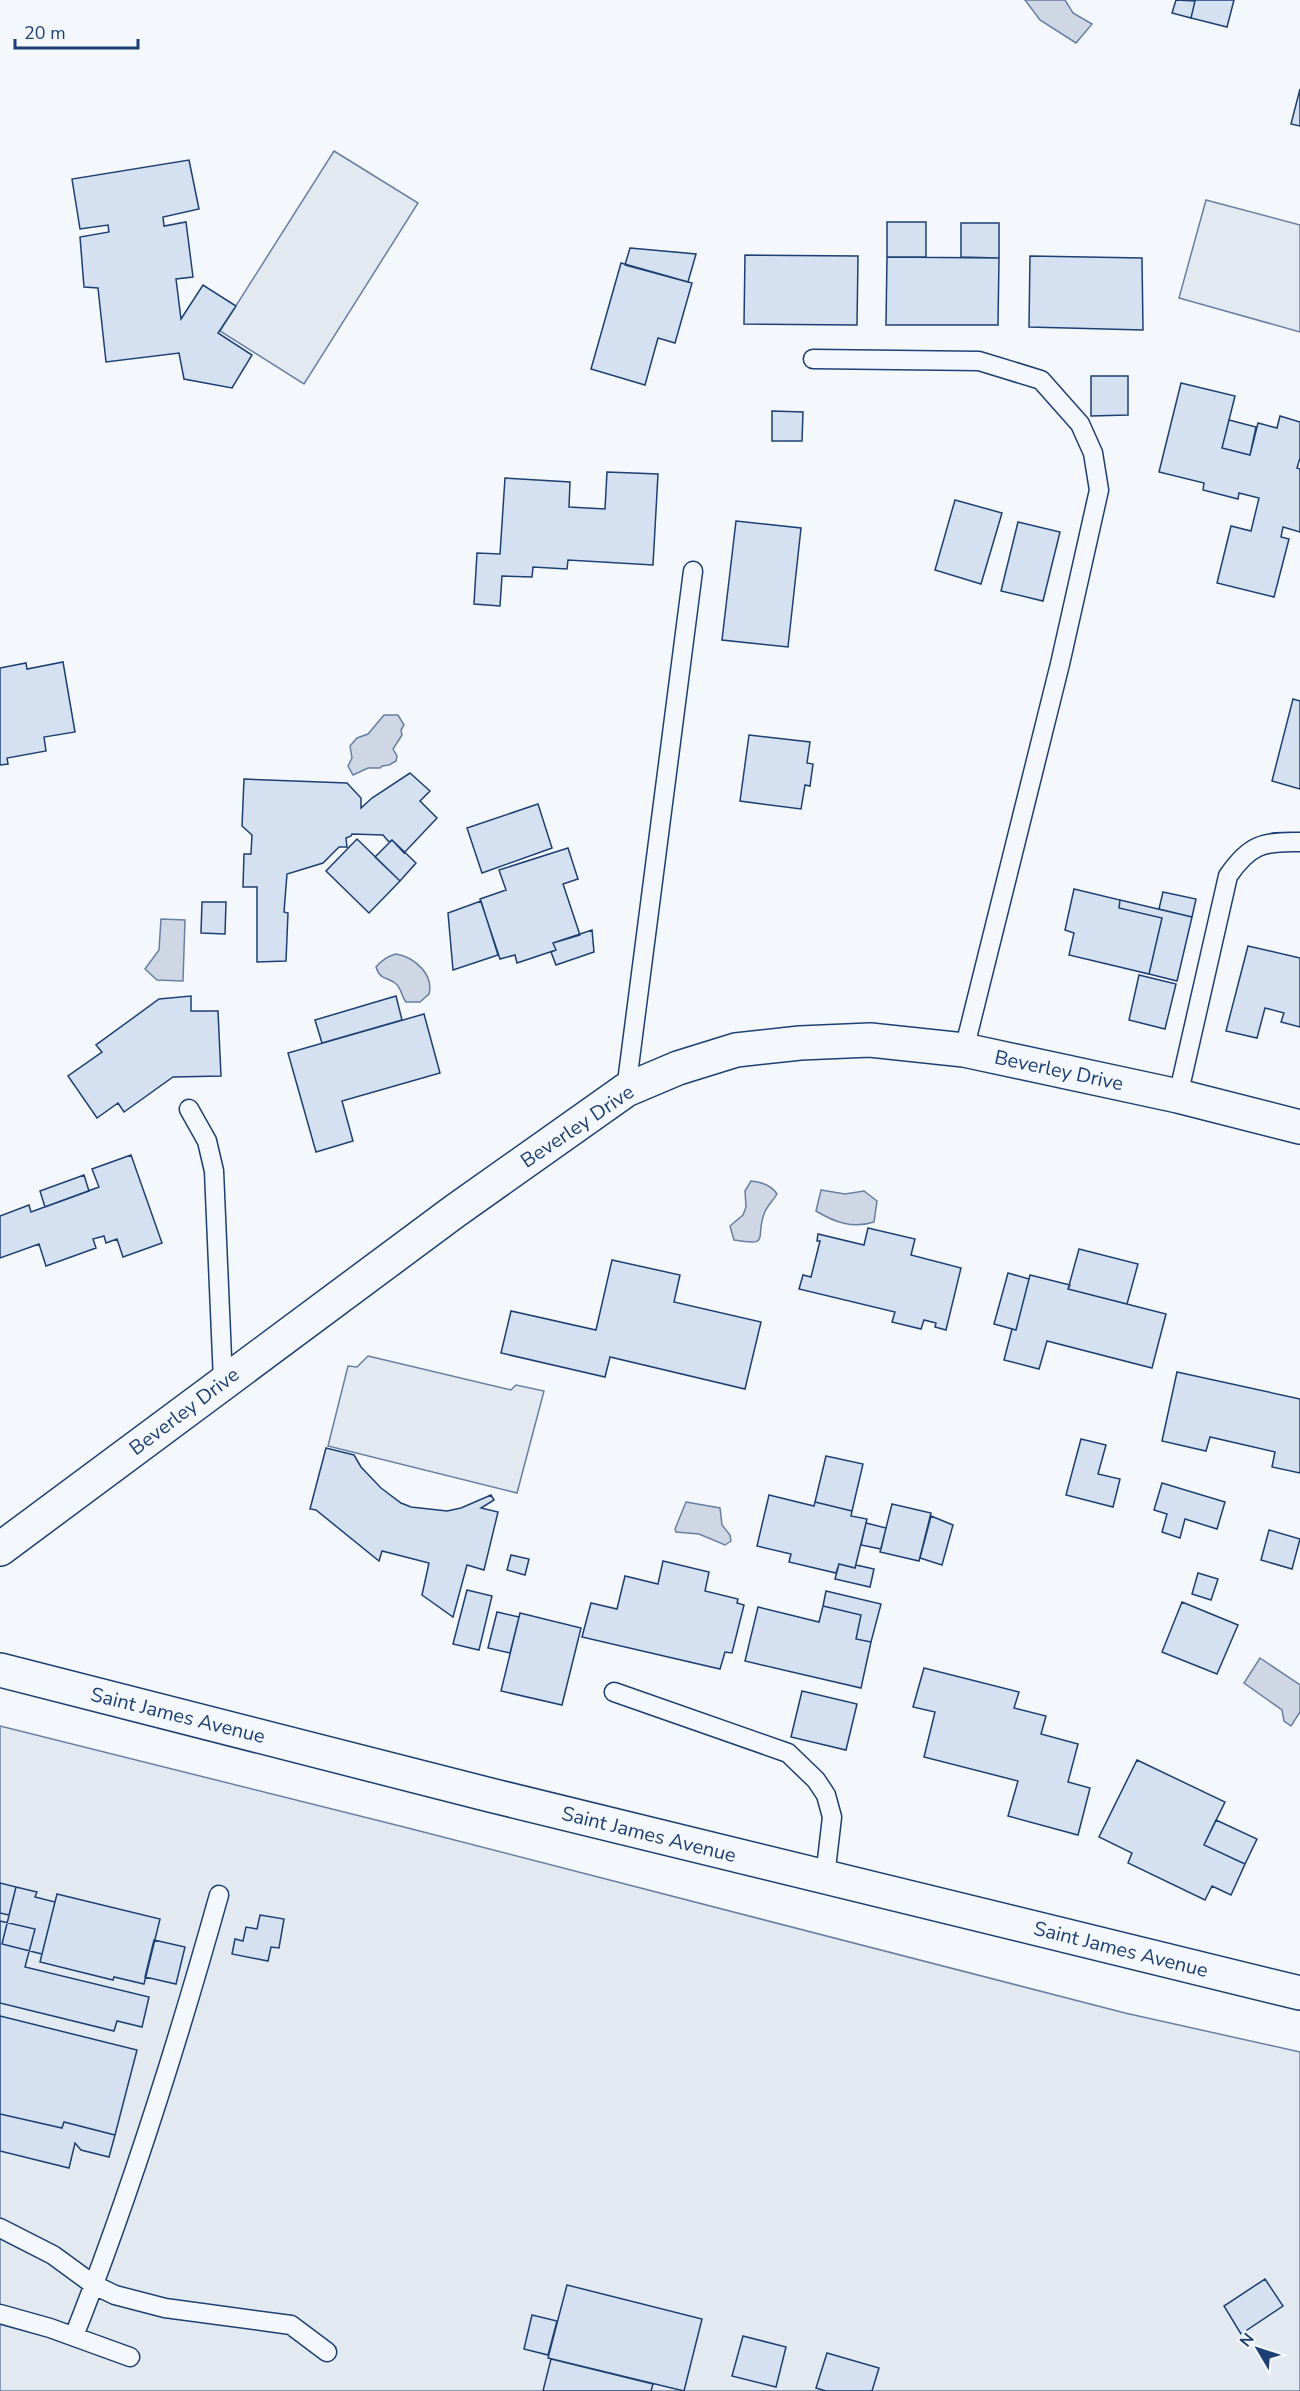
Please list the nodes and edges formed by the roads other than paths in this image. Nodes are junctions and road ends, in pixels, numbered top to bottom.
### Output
1 (813, 359) dead end
2 (693, 571) dead end
3 (1300, 842) edge
4 (964, 1050) junction
5 (627, 1090) junction
6 (1178, 1096) junction
7 (189, 1109) dead end
8 (1300, 1127) edge
9 (224, 1381) junction
10 (0, 1550) edge
11 (0, 1670) edge
12 (614, 1692) dead end
13 (825, 1877) junction
14 (219, 1895) dead end
15 (1300, 1993) edge
16 (0, 2228) edge
17 (94, 2285) junction
18 (0, 2314) edge
19 (74, 2336) junction
20 (327, 2352) dead end
21 (130, 2357) dead end

1 - 4 lane
2 - 5 lane
3 - 6 lane
4 - 5 street, Beverley Drive
4 - 6 street, Beverley Drive
5 - 9 street, Beverley Drive
6 - 8 street, Beverley Drive
7 - 9 lane
9 - 10 street, Beverley Drive
11 - 13 street, Saint James Avenue
12 - 13 lane
13 - 15 street, Saint James Avenue
14 - 17 lane
16 - 17 lane
17 - 19 lane
17 - 20 lane
18 - 19 lane
19 - 21 lane

